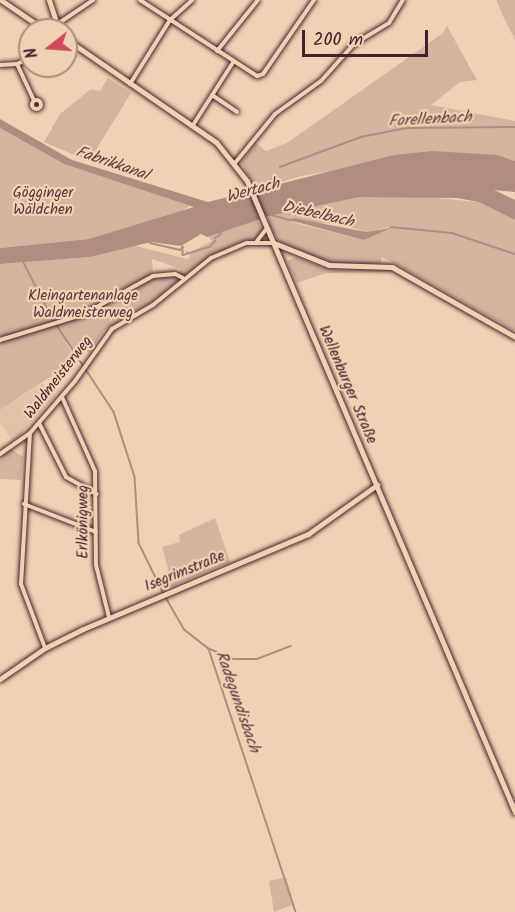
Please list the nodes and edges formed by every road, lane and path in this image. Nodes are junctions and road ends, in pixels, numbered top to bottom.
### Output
1 (1, 0) edge
2 (49, 0) edge
3 (93, 0) edge
4 (140, 0) edge
5 (192, 0) edge
6 (258, 0) edge
7 (314, 0) edge
8 (403, 0) edge
9 (30, 18) edge
10 (54, 18) edge
11 (69, 18) edge
12 (170, 20) junction
13 (78, 48) edge
14 (217, 51) junction
15 (234, 61) junction
16 (17, 64) joint
17 (0, 65) edge
18 (129, 84) junction
19 (212, 95) junction
20 (34, 100) dead end
21 (237, 112) dead end
22 (193, 125) junction
23 (235, 163) junction
24 (267, 228) junction
25 (257, 242) junction
26 (274, 243) junction
27 (292, 251) junction
28 (282, 262) junction
29 (183, 278) junction
30 (515, 337) edge
31 (0, 340) edge
32 (62, 397) junction
33 (39, 423) junction
34 (30, 433) junction
35 (0, 454) edge
36 (376, 485) junction
37 (97, 494) junction
38 (24, 504) junction
39 (96, 532) junction
40 (109, 617) junction
41 (45, 648) junction
42 (0, 679) edge
43 (515, 812) edge

1 - 9 street
2 - 10 street
3 - 11 street
4 - 12 street
5 - 12 street
6 - 14 street
7 - 15 street
8 - 23 street
12 - 14 street
12 - 18 street
13 - 18 street, Wellenburger Straße
14 - 15 street
15 - 19 street
16 - 17 street
16 - 20 street
18 - 22 street, Wellenburger Straße
19 - 21 street
19 - 22 street
22 - 23 street, Wellenburger Straße
23 - 24 street, Wellenburger Straße
24 - 25 street
24 - 26 street, Wellenburger Straße
25 - 26 street, Waldmeisterweg
25 - 29 street, Waldmeisterweg
26 - 27 street
26 - 28 street, Wellenburger Straße
27 - 28 street
27 - 30 street
28 - 36 street, Wellenburger Straße
29 - 31 street
29 - 32 street, Waldmeisterweg
32 - 33 street, Waldmeisterweg
32 - 37 street, Erlkönigweg
33 - 34 street, Waldmeisterweg
33 - 37 street
34 - 35 street, Waldmeisterweg
34 - 38 street
36 - 40 street, Isegrimstraße
36 - 43 street, Wellenburger Straße
37 - 39 street, Erlkönigweg
38 - 39 street
38 - 41 street
39 - 40 street, Erlkönigweg
40 - 41 street, Isegrimstraße
41 - 42 street, Isegrimstraße

